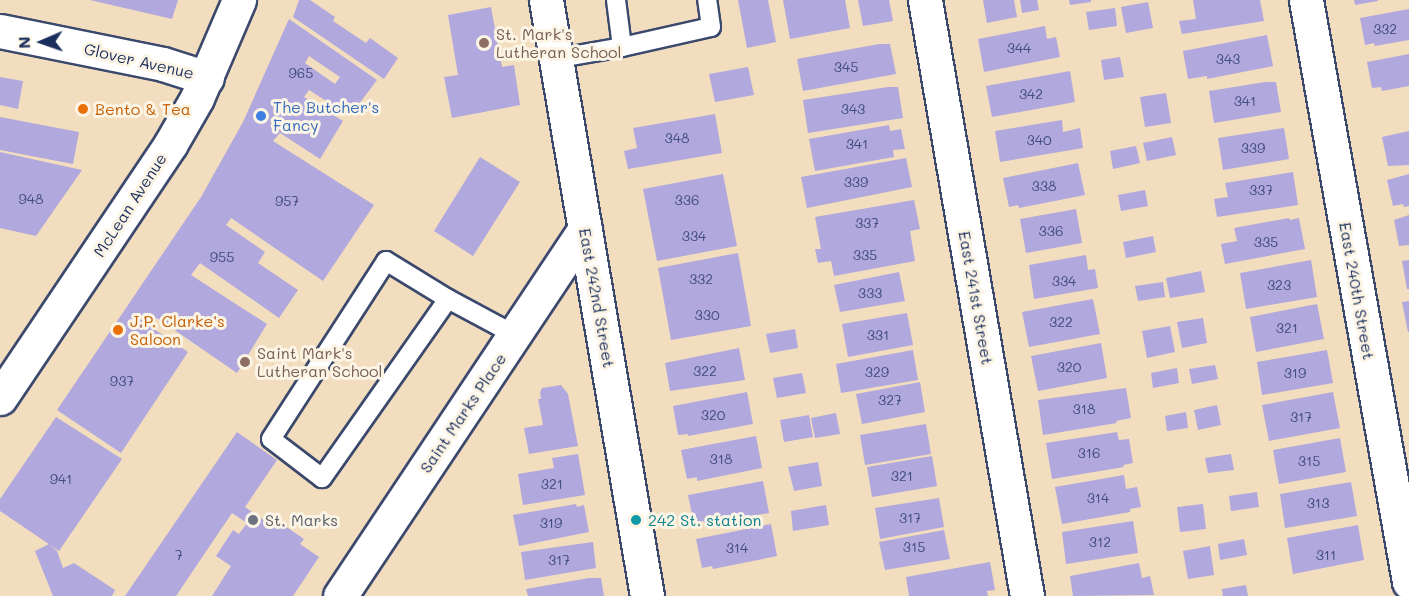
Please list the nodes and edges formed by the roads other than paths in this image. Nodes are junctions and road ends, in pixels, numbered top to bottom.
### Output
1 (239, 0) edge
2 (546, 0) edge
3 (616, 0) edge
4 (707, 0) edge
5 (925, 0) edge
6 (1306, 0) edge
7 (0, 31) edge
8 (622, 47) junction
9 (554, 59) junction
10 (207, 78) junction
11 (585, 229) junction
12 (448, 299) junction
13 (515, 335) junction
14 (0, 398) edge
15 (1409, 582) edge
16 (340, 596) edge
17 (646, 596) edge
18 (1027, 596) edge

1 - 10 street, McLean Avenue
2 - 9 street, East 242nd Street
3 - 8 lane
4 - 8 lane
5 - 18 street, East 241st Street
6 - 15 street, East 240th Street
7 - 10 street, Glover Avenue
8 - 9 lane
9 - 11 street, East 242nd Street
10 - 14 street, McLean Avenue
11 - 13 street, Saint Marks Place
11 - 17 street, East 242nd Street
12 - 12 lane
12 - 13 lane
13 - 16 street, Saint Marks Place

